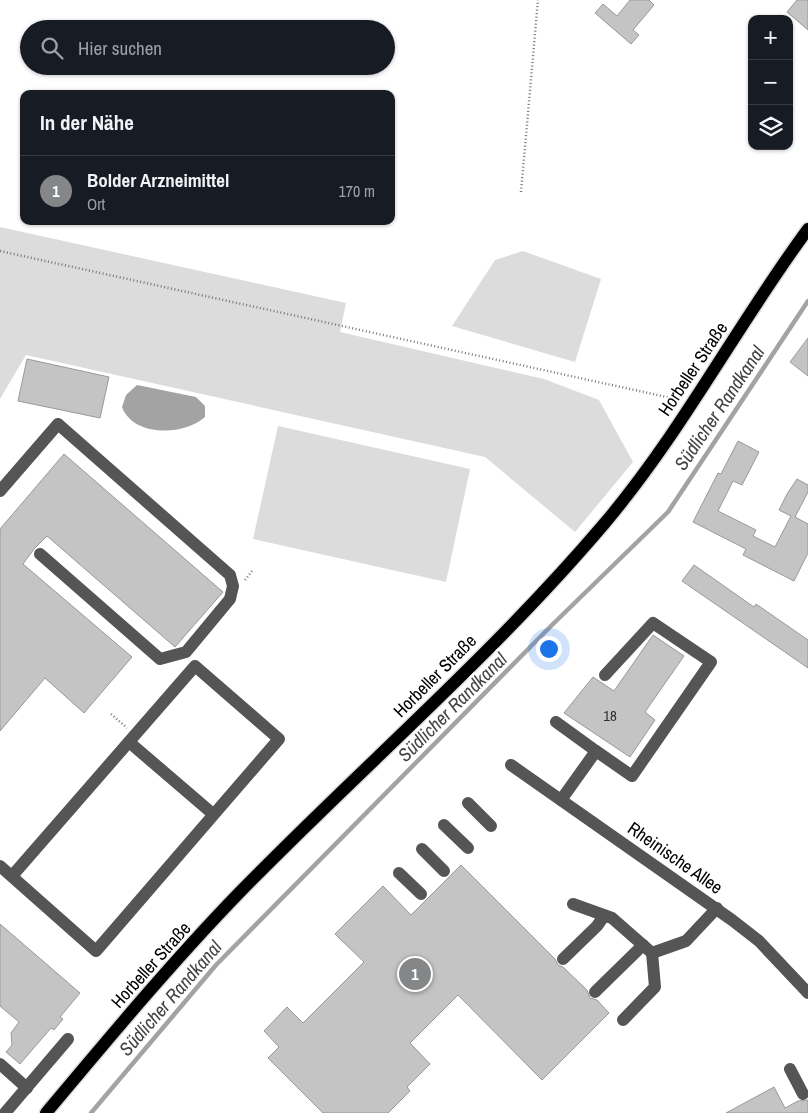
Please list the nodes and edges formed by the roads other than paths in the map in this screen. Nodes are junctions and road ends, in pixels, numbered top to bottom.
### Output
1 (808, 229) edge
2 (0, 491) edge
3 (40, 554) dead end
4 (605, 675) dead end
5 (556, 722) dead end
6 (132, 738) junction
7 (596, 751) junction
8 (511, 765) dead end
9 (561, 800) junction
10 (468, 803) dead end
11 (213, 814) junction
12 (444, 826) dead end
13 (491, 826) dead end
14 (468, 848) dead end
15 (422, 849) dead end
16 (0, 866) edge
17 (444, 871) dead end
18 (399, 873) dead end
19 (12, 876) junction
20 (421, 894) dead end
21 (573, 904) dead end
22 (717, 908) junction
23 (604, 916) junction
24 (647, 949) junction
25 (563, 959) dead end
26 (595, 992) dead end
27 (808, 993) edge
28 (623, 1020) dead end
29 (68, 1039) dead end
30 (0, 1064) edge
31 (790, 1069) dead end
32 (27, 1088) junction
33 (803, 1094) dead end
34 (5, 1113) edge
35 (46, 1113) edge

1 - 35 main road, Horbeller Straße
2 - 3 street
4 - 7 street
5 - 7 street
6 - 11 street
6 - 11 street
6 - 19 street
7 - 9 street
8 - 9 street, Rheinische Allee
9 - 22 street, Rheinische Allee
10 - 13 street
11 - 19 street
12 - 14 street
15 - 17 street
16 - 19 street
18 - 20 street
21 - 23 street
22 - 24 street
22 - 27 street, Rheinische Allee
23 - 24 street
23 - 25 street
24 - 26 street
24 - 28 street
29 - 32 street
30 - 32 street
31 - 33 street
32 - 34 street

